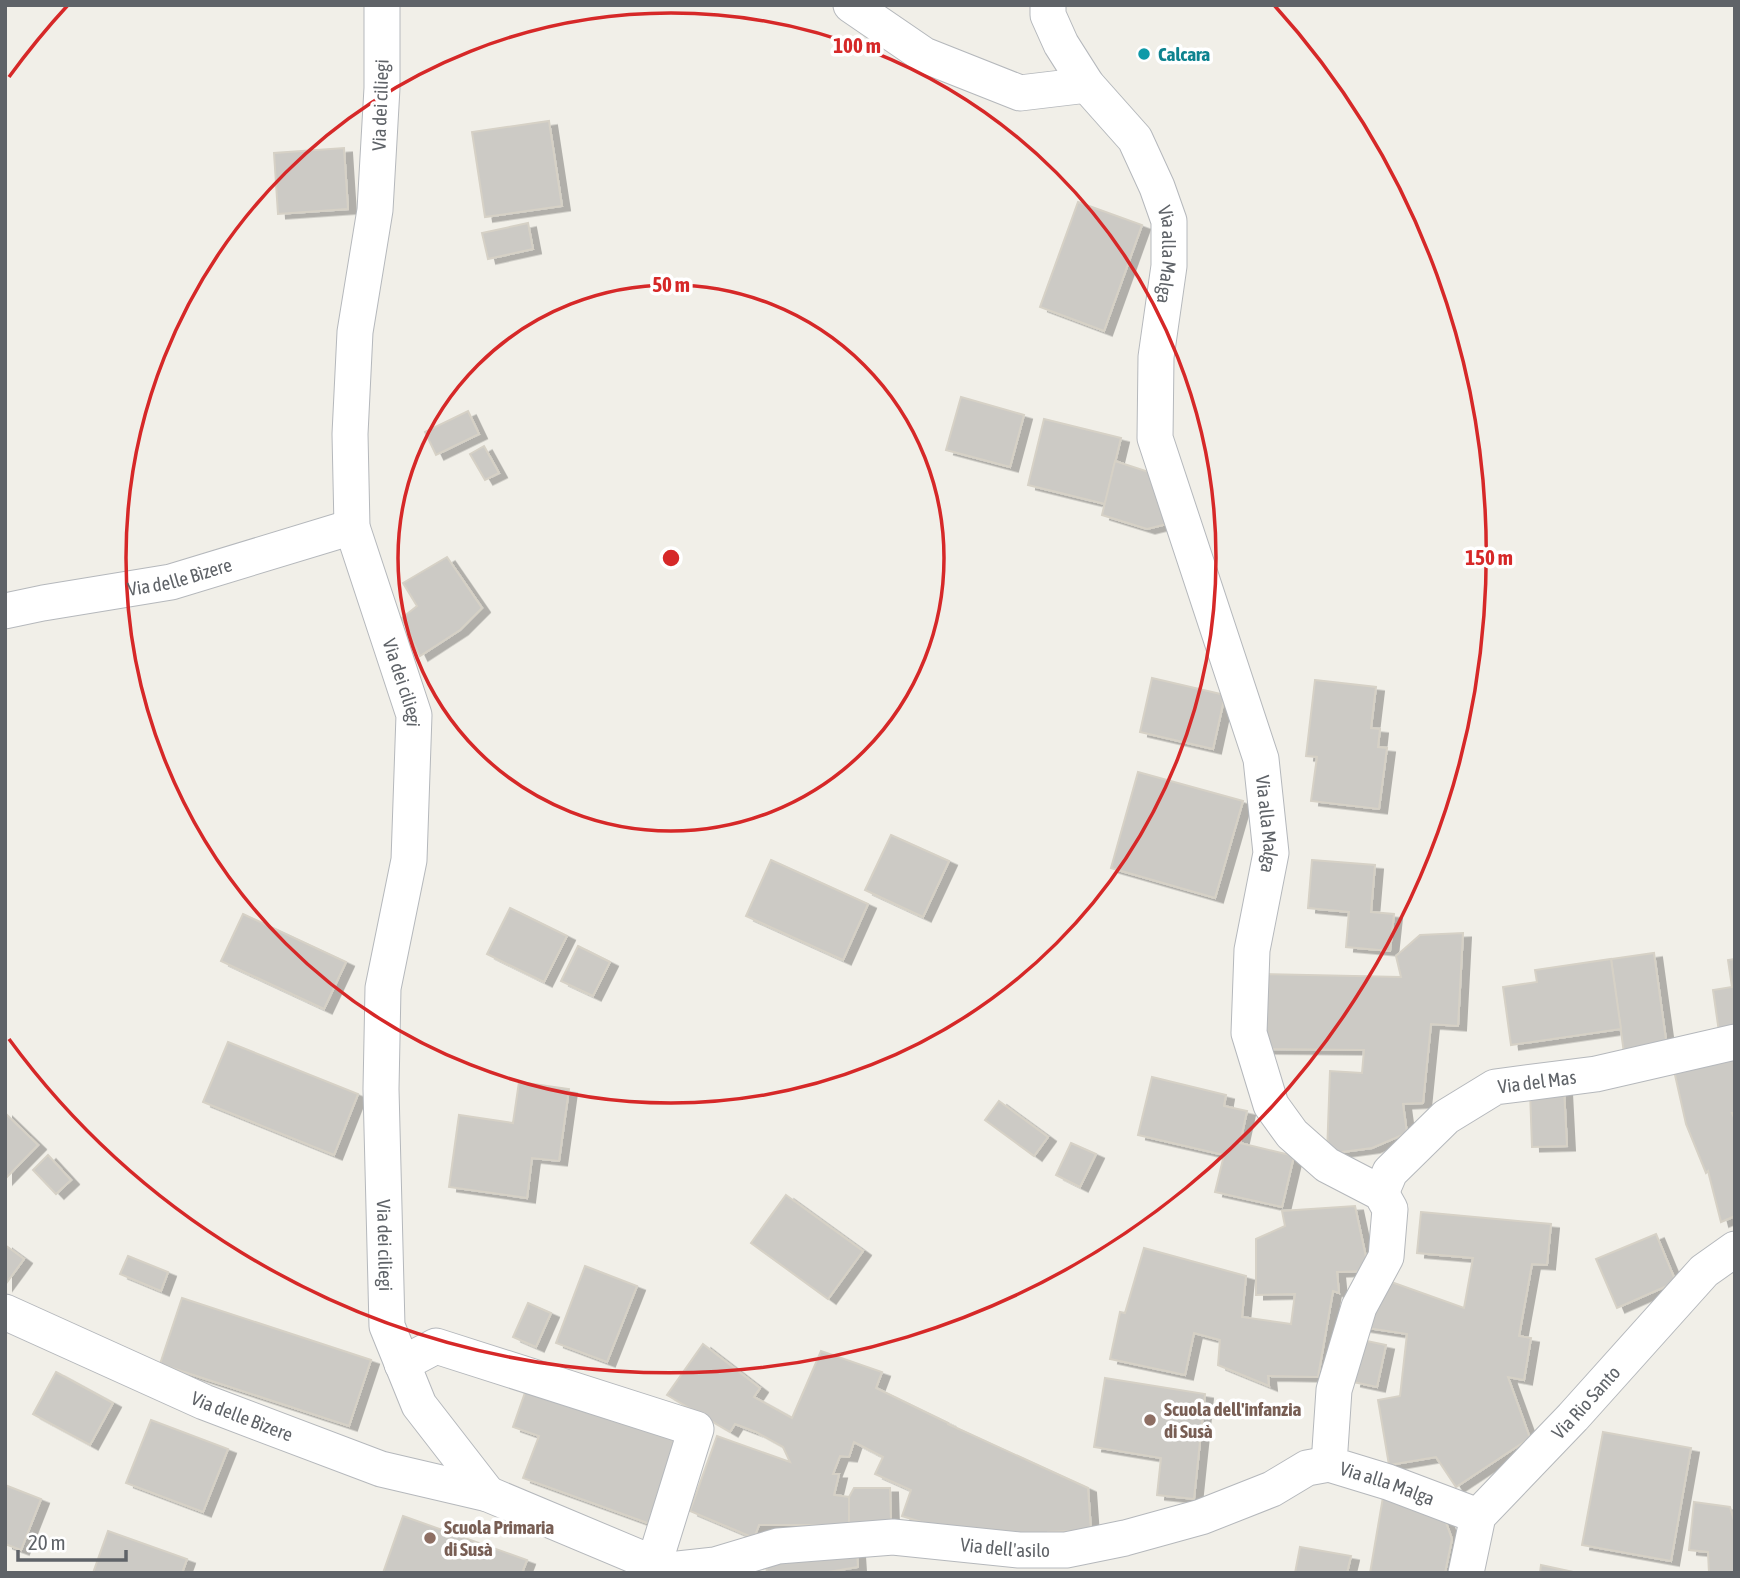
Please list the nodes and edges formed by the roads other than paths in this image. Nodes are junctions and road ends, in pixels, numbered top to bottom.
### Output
1 (382, 5) edge
2 (852, 5) edge
3 (1048, 5) edge
4 (1087, 85) junction
5 (352, 527) junction
6 (5, 611) edge
7 (1735, 1042) edge
8 (1381, 1193) junction
9 (1735, 1249) edge
10 (5, 1312) edge
11 (402, 1364) junction
12 (1329, 1464) junction
13 (488, 1494) junction
14 (1478, 1516) junction
15 (1015, 1561) edge
16 (665, 1569) edge
17 (1466, 1573) edge

1 - 5 street, Via dei ciliegi
2 - 4 street
3 - 4 street, Via alla Malga
4 - 8 street, Via alla Malga
5 - 6 street, Via delle Bìzere
5 - 11 street, Via dei ciliegi
7 - 8 street, Via del Mas
8 - 12 street, Via alla Malga
9 - 14 street, Via Rio Santo
10 - 13 street, Via delle Bìzere
11 - 13 street, Via dei ciliegi
11 - 16 street
12 - 14 street, Via alla Malga
12 - 15 street, Via dell'asilo
13 - 16 street, Via dei ciliegi
14 - 17 street
15 - 16 street, Via dell'asilo

